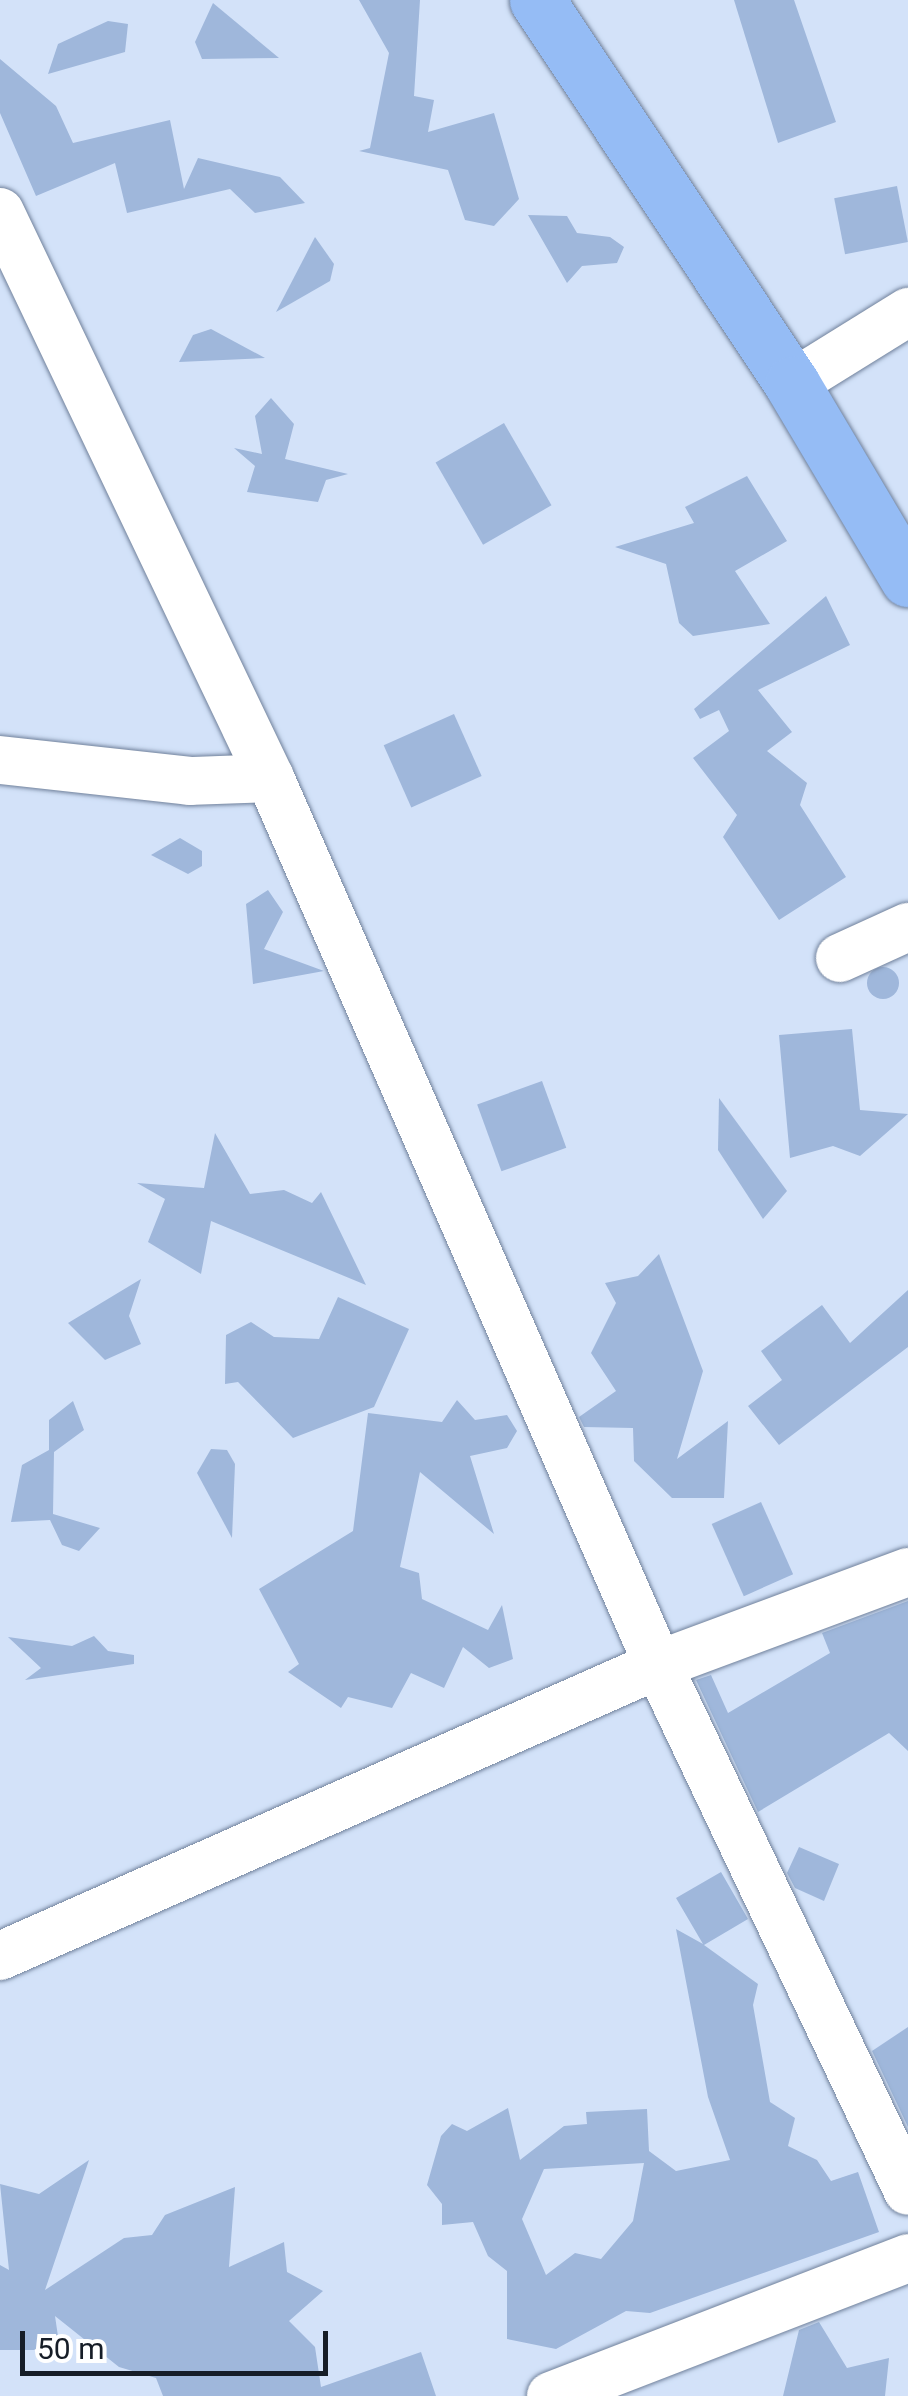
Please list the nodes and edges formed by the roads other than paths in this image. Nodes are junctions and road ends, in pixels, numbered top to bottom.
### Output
1 (536, 0) edge
2 (0, 212) edge
3 (908, 312) edge
4 (792, 384) junction
5 (908, 579) edge
6 (0, 760) edge
7 (270, 778) junction
8 (908, 928) edge
9 (840, 958) dead end
10 (908, 1572) edge
11 (658, 1665) junction
12 (0, 1956) edge
13 (908, 2191) edge
14 (908, 2258) edge
15 (551, 2396) edge

1 - 4 highway
2 - 7 street
3 - 4 street
4 - 5 highway
6 - 7 street
7 - 11 street
8 - 9 street
10 - 11 street
11 - 12 street
11 - 13 street
14 - 15 street

